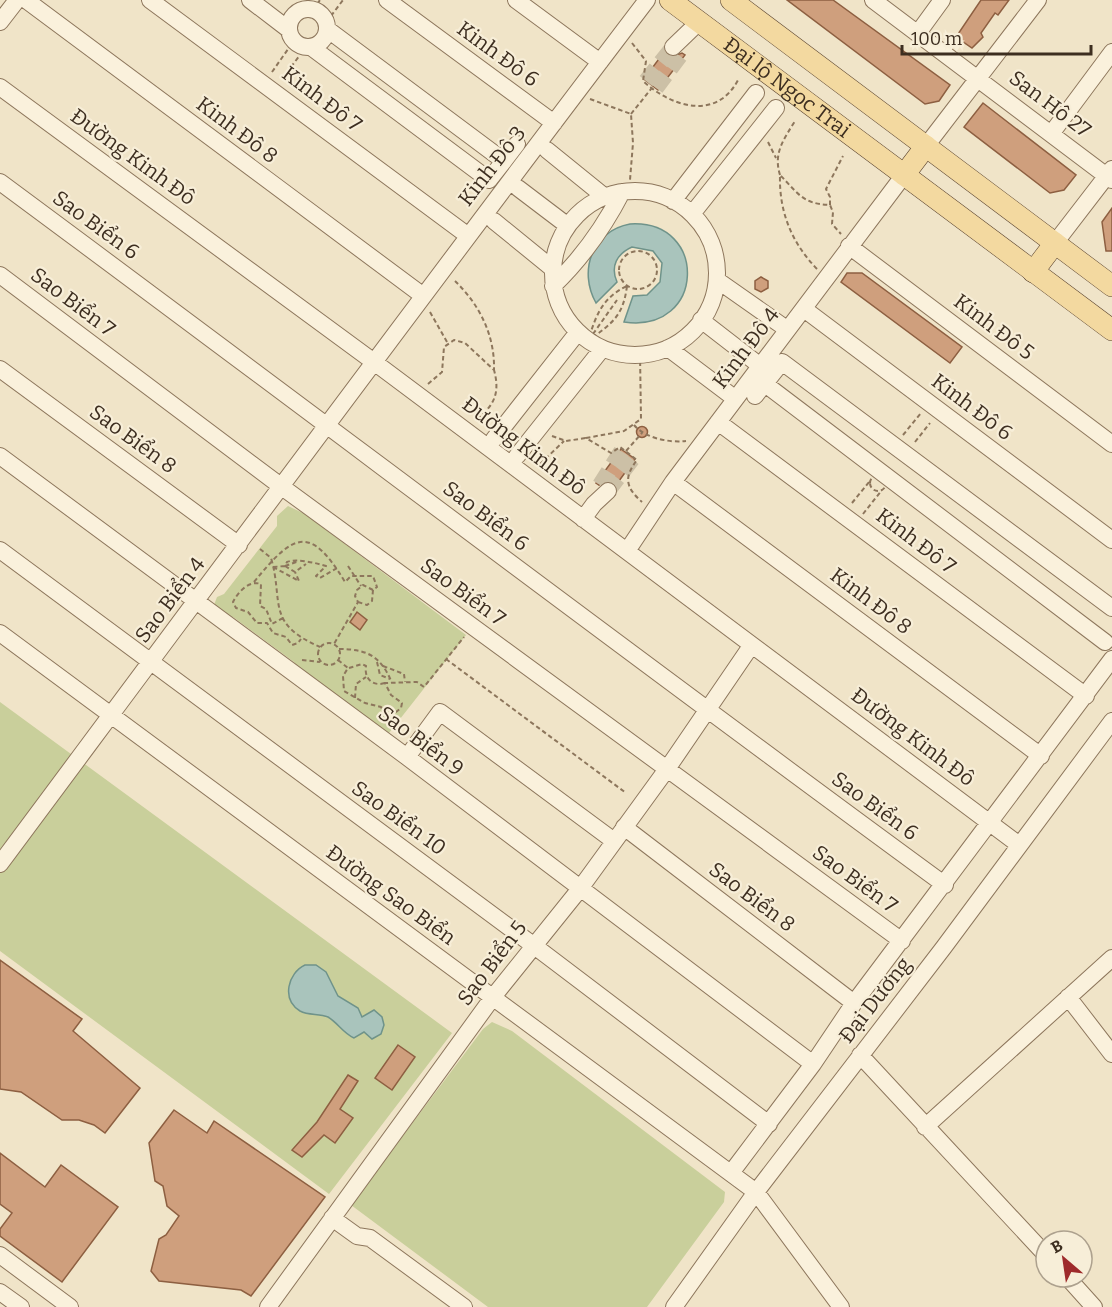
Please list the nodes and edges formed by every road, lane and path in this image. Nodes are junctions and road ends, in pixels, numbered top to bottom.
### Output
1 (17, 0) edge
2 (26, 0) edge
3 (150, 0) edge
4 (287, 0) edge
5 (343, 0) edge
6 (387, 0) edge
7 (516, 0) edge
8 (647, 0) edge
9 (670, 0) edge
10 (730, 0) edge
11 (873, 0) edge
12 (942, 0) edge
13 (1038, 0) edge
14 (256, 2) edge
15 (311, 7) edge
16 (0, 22) edge
17 (327, 26) junction
18 (694, 28) junction
19 (918, 33) junction
20 (631, 37) dead end
21 (300, 41) junction
22 (678, 50) tunnel mouth
23 (1112, 52) edge
24 (359, 53) junction
25 (600, 62) junction
26 (382, 70) junction
27 (344, 71) junction
28 (978, 78) junction
29 (738, 80) dead end
30 (396, 81) junction
31 (0, 87) edge
32 (368, 89) junction
33 (651, 89) junction
34 (756, 93) dead end
35 (587, 98) dead end
36 (382, 100) junction
37 (428, 104) junction
38 (776, 108) dead end
39 (631, 114) junction
40 (442, 115) junction
41 (795, 121) dead end
42 (413, 123) junction
43 (554, 123) junction
44 (458, 126) junction
45 (760, 128) junction
46 (428, 134) junction
47 (1051, 134) junction
48 (718, 143) junction
49 (517, 144) dead end
50 (443, 145) junction
51 (482, 145) junction
52 (926, 146) junction
53 (547, 150) dead end
54 (843, 156) dead end
55 (737, 157) junction
56 (504, 160) junction
57 (777, 161) junction
58 (468, 164) junction
59 (780, 175) junction
60 (904, 175) junction
61 (1110, 175) edge
62 (0, 182) edge
63 (518, 188) dead end
64 (625, 192) junction
65 (605, 197) junction
66 (673, 201) junction
67 (830, 205) junction
68 (692, 214) junction
69 (494, 221) dead end
70 (568, 226) junction
71 (467, 235) junction
72 (848, 242) junction
73 (1055, 243) junction
74 (820, 272) dead end
75 (1034, 272) junction
76 (0, 275) edge
77 (553, 278) junction
78 (717, 280) junction
79 (454, 281) dead end
80 (627, 286) junction
81 (1112, 286) edge
82 (422, 296) junction
83 (617, 300) dead end
84 (804, 309) junction
85 (430, 312) dead end
86 (701, 320) junction
87 (781, 325) dead end
88 (1112, 330) edge
89 (589, 341) junction
90 (447, 342) junction
91 (668, 348) junction
92 (640, 354) junction
93 (754, 361) dead end
94 (374, 362) junction
95 (0, 369) edge
96 (494, 370) junction
97 (428, 384) dead end
98 (729, 394) dead end
99 (477, 419) dead end
100 (718, 422) junction
101 (328, 425) junction
102 (634, 425) junction
103 (537, 430) junction
104 (642, 433) junction
105 (586, 438) junction
106 (494, 439) dead end
107 (900, 439) dead end
108 (564, 441) junction
109 (692, 444) dead end
110 (913, 444) dead end
111 (1112, 444) edge
112 (626, 452) junction
113 (0, 456) edge
114 (517, 456) dead end
115 (540, 464) dead end
116 (871, 480) dead end
117 (673, 482) junction
118 (282, 487) junction
119 (604, 488) tunnel mouth
120 (883, 489) dead end
121 (646, 506) dead end
122 (849, 507) dead end
123 (860, 516) dead end
124 (583, 519) junction
125 (1112, 540) edge
126 (239, 545) junction
127 (260, 549) dead end
128 (0, 550) edge
129 (627, 551) junction
130 (272, 561) junction
131 (307, 563) junction
132 (285, 566) junction
133 (348, 566) dead end
134 (273, 567) junction
135 (337, 568) junction
136 (295, 572) junction
137 (355, 576) junction
138 (254, 582) junction
139 (361, 586) junction
140 (373, 590) junction
141 (196, 602) junction
142 (358, 602) junction
143 (1112, 608) edge
144 (283, 618) junction
145 (272, 624) junction
146 (0, 633) edge
147 (273, 633) junction
148 (466, 635) dead end
149 (301, 639) junction
150 (333, 644) junction
151 (1107, 645) edge
152 (751, 646) junction
153 (320, 647) junction
154 (339, 649) junction
155 (338, 660) junction
156 (377, 660) junction
157 (446, 660) junction
158 (320, 662) junction
159 (151, 663) junction
160 (294, 663) dead end
161 (383, 666) junction
162 (348, 668) junction
163 (366, 677) junction
164 (391, 681) junction
165 (405, 682) junction
166 (385, 683) junction
167 (1086, 696) junction
168 (355, 698) junction
169 (706, 711) junction
170 (110, 716) junction
171 (1112, 721) edge
172 (1041, 756) junction
173 (407, 758) junction
174 (667, 770) junction
175 (626, 793) dead end
176 (990, 824) junction
177 (619, 834) junction
178 (1018, 844) junction
179 (0, 864) edge
180 (945, 885) junction
181 (579, 890) junction
182 (902, 941) junction
183 (533, 945) junction
184 (1112, 958) edge
185 (493, 997) junction
186 (1068, 997) junction
187 (854, 1003) junction
188 (1112, 1054) edge
189 (861, 1055) junction
190 (813, 1064) junction
191 (769, 1124) junction
192 (926, 1127) junction
193 (732, 1173) junction
194 (756, 1192) junction
195 (332, 1218) junction
196 (1034, 1242) edge
197 (0, 1255) edge
198 (1078, 1289) edge
199 (0, 1292) edge
200 (21, 1307) edge
201 (70, 1307) edge
202 (269, 1307) edge
203 (464, 1307) edge
204 (674, 1307) edge
205 (841, 1307) edge
206 (1094, 1307) edge

1 - 16 street
2 - 82 street, Kinh Đô 8
3 - 71 street, Kinh Đô 7
4 - 15 street
5 - 17 path
6 - 43 street, Kinh Đô 6
7 - 25 street
8 - 25 street, Kinh Đô 3
9 - 18 main road, Đại lộ Ngọc Trai
10 - 52 main road, Đại lộ Ngọc Trai
11 - 19 street, San Hô 27
12 - 19 street
13 - 28 street
14 - 21 street
15 - 17 street
15 - 21 street
17 - 21 street
17 - 24 street
18 - 22 street
18 - 60 main road, Đại lộ Ngọc Trai
19 - 28 street, San Hô 27
20 - 33 path
21 - 21 path
21 - 27 street
23 - 47 street
24 - 26 street
24 - 27 street
25 - 43 street, Kinh Đô 3
26 - 30 street
26 - 32 street
27 - 32 street
28 - 47 street, San Hô 27
28 - 52 street
29 - 33 path
30 - 36 street
30 - 37 street
31 - 94 street, Đường Kinh Đô
32 - 36 street
33 - 39 path
34 - 48 street
35 - 39 path
36 - 42 street
37 - 40 street
37 - 42 street
38 - 45 street
39 - 64 path
40 - 44 street
40 - 46 street
41 - 57 path
42 - 46 street
43 - 71 street, Kinh Đô 3
44 - 50 street
44 - 51 street
45 - 55 street
45 - 57 path
46 - 50 street
47 - 61 street, San Hô 27
48 - 55 street
48 - 66 street
49 - 56 street
50 - 58 street
51 - 56 street
51 - 58 street
52 - 60 main road
52 - 73 main road, Đại lộ Ngọc Trai
53 - 65 street
54 - 67 path
55 - 68 street
56 - 58 street
57 - 59 path
59 - 67 path
59 - 74 path
60 - 72 street, Kinh Đô 4
60 - 75 main road, Đại lộ Ngọc Trai
61 - 73 street
62 - 101 street, Sao Biển 6
63 - 70 street
64 - 65 street
64 - 66 street
64 - 77 street
65 - 70 street
66 - 68 street
67 - 72 path
68 - 78 street
69 - 77 street
70 - 77 street
71 - 82 street, Kinh Đô 3
72 - 84 street, Kinh Đô 4
72 - 111 street, Kinh Đô 5
73 - 75 main road
73 - 81 main road, Đại lộ Ngọc Trai
75 - 88 main road, Đại lộ Ngọc Trai
76 - 118 street, Sao Biển 7
77 - 89 street
78 - 86 street
78 - 87 street
79 - 96 path
80 - 80 path
80 - 89 path
80 - 89 path
82 - 94 street, Kinh Đô 3
83 - 89 path
84 - 100 street, Kinh Đô 4
84 - 125 street, Kinh Đô 6
85 - 90 path
86 - 91 street
86 - 93 street
89 - 92 street
89 - 103 street
89 - 106 street
90 - 96 path
90 - 97 path
91 - 92 street
91 - 98 street
92 - 102 path
94 - 101 street, Sao Biển 4
94 - 124 street, Đường Kinh Đô
95 - 126 street, Sao Biển 8
96 - 99 path
100 - 117 street, Kinh Đô 4
100 - 167 street, Kinh Đô 7
101 - 118 street, Sao Biển 4
101 - 169 street, Sao Biển 6
102 - 104 path
102 - 105 path
103 - 108 path
103 - 114 street
104 - 109 path
104 - 112 path
105 - 108 path
105 - 112 path
107 - 110 path
108 - 115 path
112 - 121 path
113 - 141 street, Sao Biển 9
116 - 122 path
117 - 129 street, Kinh Đô 4
117 - 172 street, Kinh Đô 8
118 - 126 street, Sao Biển 4
118 - 174 street, Sao Biển 7
119 - 124 street
120 - 123 path
124 - 129 street, Đường Kinh Đô
126 - 141 street, Sao Biển 4
127 - 130 path
128 - 159 street, Sao Biển 10
129 - 152 street, Đường Kinh Đô
130 - 134 path
130 - 135 path
130 - 138 path
131 - 132 path
131 - 135 path
131 - 136 path
132 - 134 path
132 - 136 path
133 - 137 path
134 - 136 path
134 - 144 path
135 - 137 path
137 - 139 path
137 - 140 path
138 - 145 path
138 - 147 path
139 - 140 path
139 - 142 path
140 - 142 path
141 - 159 street, Sao Biển 4
141 - 173 street, Sao Biển 9
142 - 150 path
143 - 151 street
144 - 145 path
144 - 149 path
145 - 147 path
146 - 170 street, Đường Sao Biển
147 - 149 path
148 - 157 path
149 - 153 path
150 - 153 path
150 - 154 path
151 - 167 street
152 - 169 street, Sao Biển 5
152 - 176 street, Đường Kinh Đô
153 - 158 path
154 - 155 path
154 - 156 path
155 - 158 path
155 - 162 path
156 - 161 path
156 - 164 path
157 - 165 path
157 - 175 path
158 - 160 path
159 - 170 street, Sao Biển 4
159 - 183 street, Sao Biển 10
161 - 164 path
161 - 165 path
162 - 163 path
162 - 168 path
163 - 166 path
163 - 168 path
164 - 165 path
164 - 166 path
166 - 168 path
167 - 172 street
169 - 174 street, Sao Biển 5
169 - 180 street, Sao Biển 6
170 - 179 street, Sao Biển 4
170 - 185 street, Đường Sao Biển
171 - 178 street, Đại Dương
172 - 176 street
173 - 177 street, Sao Biển 8
173 - 181 street, Sao Biển 9
174 - 177 street, Sao Biển 5
174 - 182 street, Sao Biển 7
176 - 178 street, Đường Kinh Đô
176 - 180 street
177 - 181 street, Sao Biển 5
177 - 187 street, Sao Biển 8
178 - 189 street, Đại Dương
180 - 182 street
181 - 183 street, Sao Biển 5
181 - 190 street, Sao Biển 9
182 - 187 street
183 - 185 street, Sao Biển 5
183 - 191 street, Sao Biển 10
184 - 186 street
185 - 193 street, Đường Sao Biển
185 - 195 street, Sao Biển 5
186 - 188 street
186 - 192 street
187 - 190 street
189 - 192 street
189 - 194 street, Đại Dương
190 - 191 street
191 - 193 street
192 - 196 street
193 - 194 street, Đường Sao Biển
194 - 204 street, Đại Dương
194 - 205 street, Đường Sao Biển
195 - 202 street, Sao Biển 5
195 - 203 street
197 - 201 street
198 - 206 street
199 - 200 street

